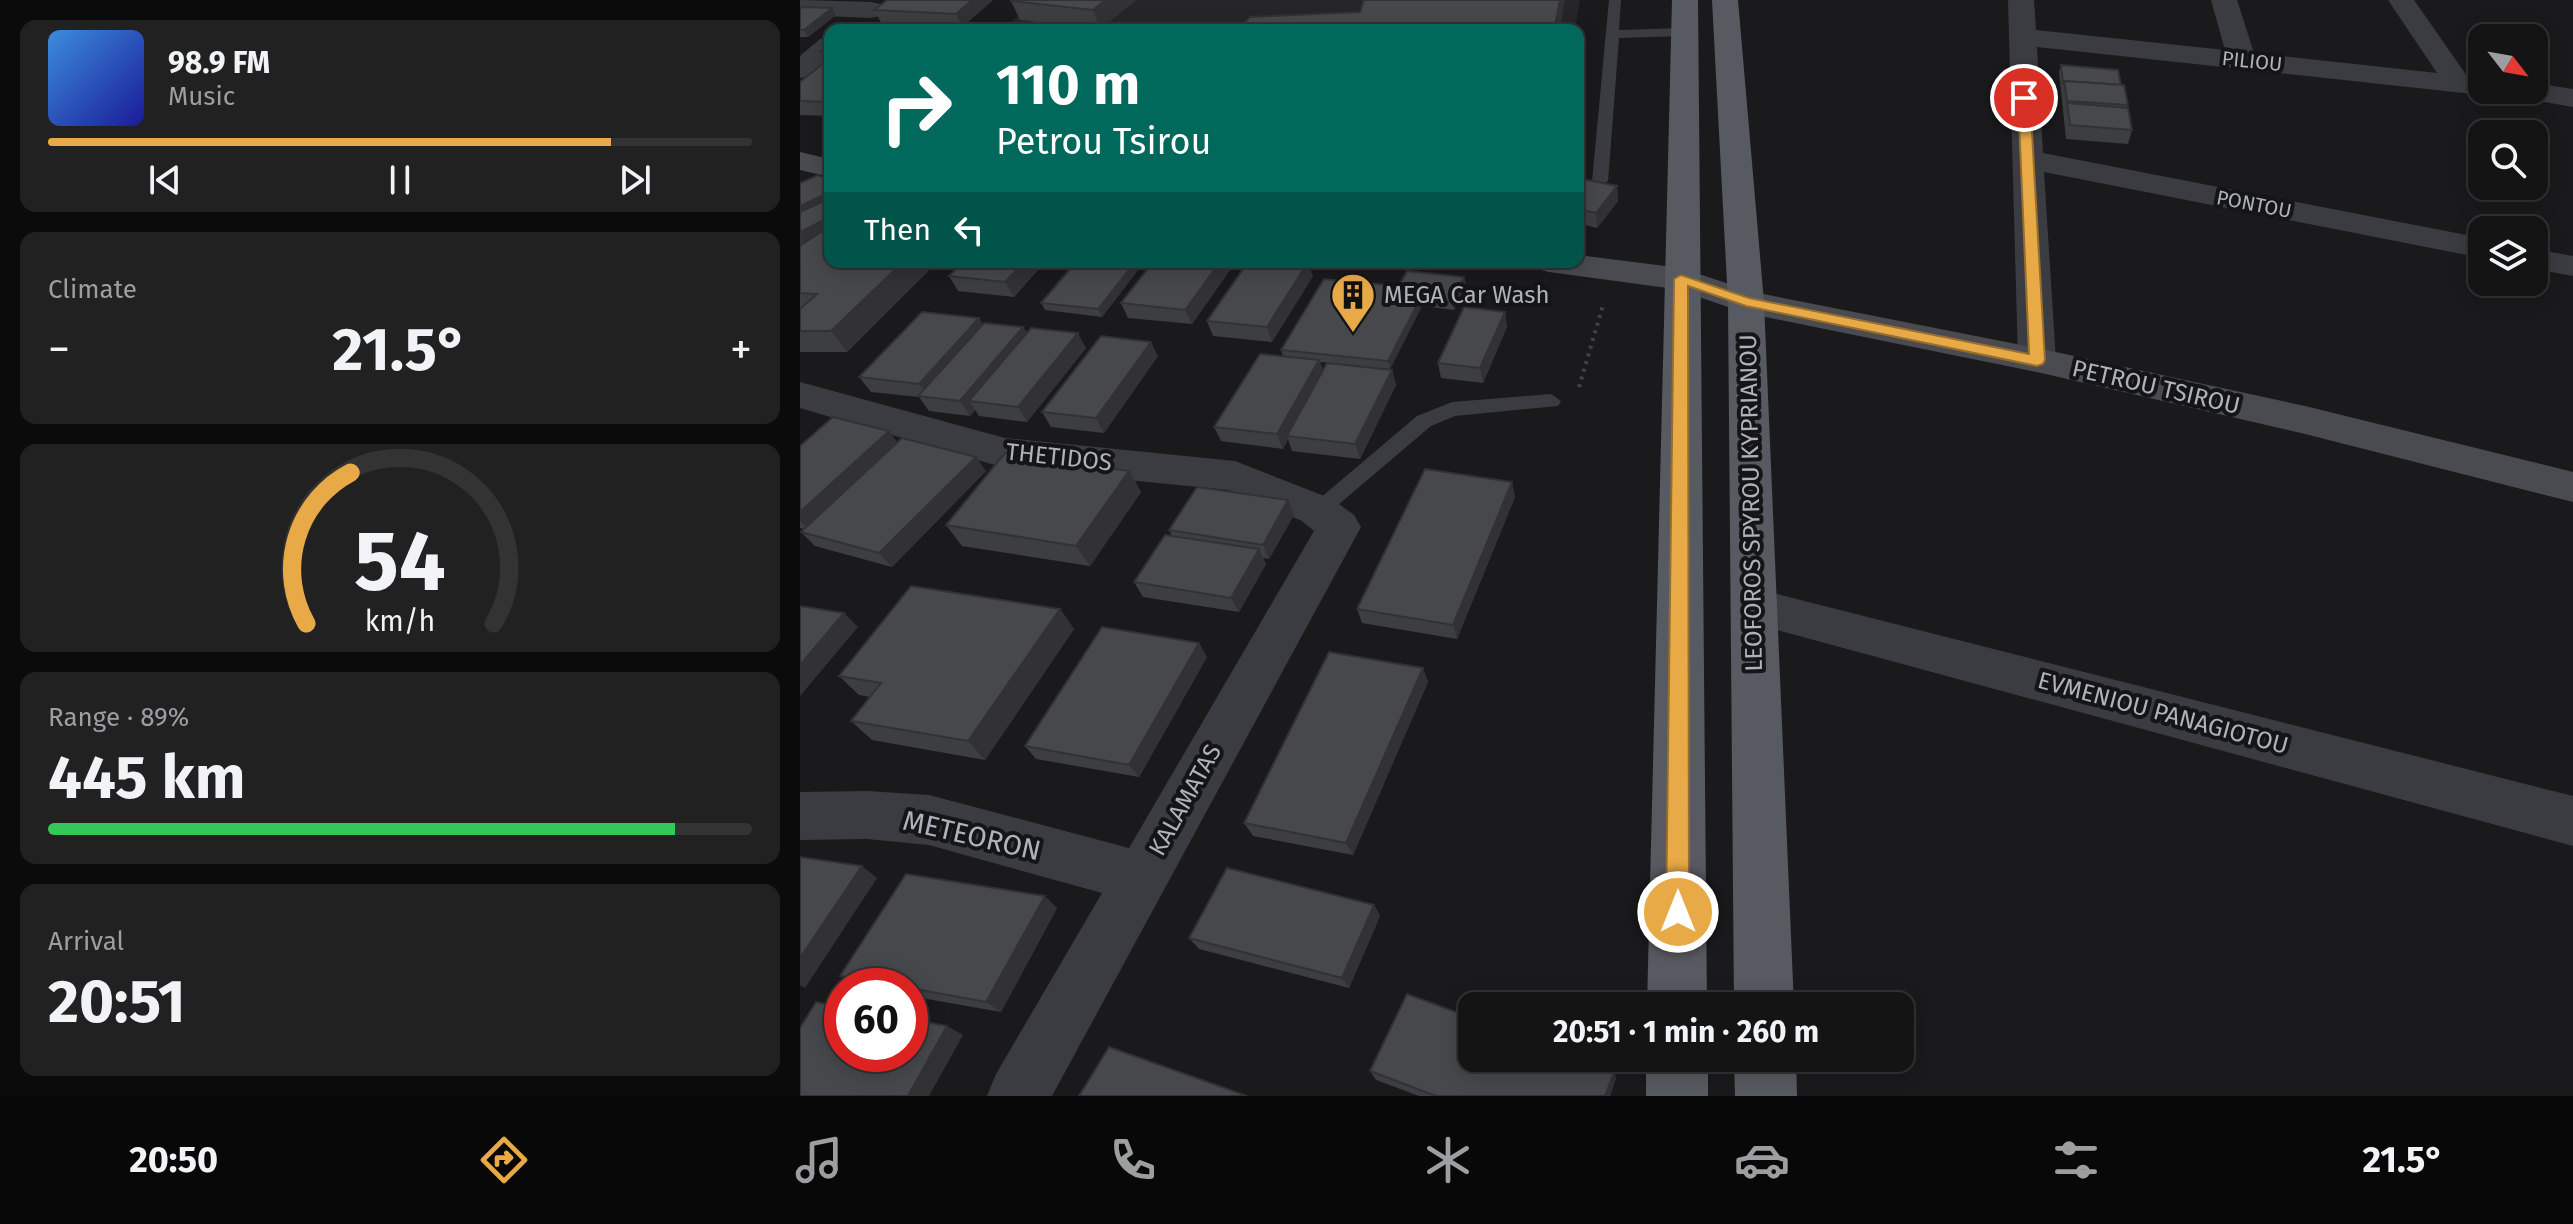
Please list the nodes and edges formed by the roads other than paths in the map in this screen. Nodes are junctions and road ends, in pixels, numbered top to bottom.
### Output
1 (1615, 0) edge
2 (1685, 0) edge
3 (1725, 0) edge
4 (2021, 0) edge
5 (2224, 0) edge
6 (2401, 0) edge
7 (877, 5) edge
8 (800, 7) edge
9 (854, 24) edge
10 (1684, 32) junction
11 (1610, 34) junction
12 (2022, 37) junction
13 (824, 50) edge
14 (2242, 60) junction
15 (800, 70) edge
16 (2468, 82) edge
17 (2468, 84) edge
18 (2548, 94) edge
19 (2573, 98) edge
20 (2027, 159) junction
21 (800, 161) edge
22 (824, 167) edge
23 (1600, 181) edge
24 (2468, 245) edge
25 (2548, 262) edge
26 (2573, 266) edge
27 (1584, 267) edge
28 (1681, 279) junction
29 (1746, 302) junction
30 (2037, 360) junction
31 (800, 395) edge
32 (1551, 401) road end
33 (2573, 487) edge
34 (1317, 510) junction
35 (1753, 606) junction
36 (800, 816) edge
37 (2573, 821) edge
38 (1141, 877) junction
39 (1677, 992) edge
40 (1764, 992) edge
41 (1677, 1072) edge
42 (1765, 1072) edge
43 (1018, 1096) edge
44 (1677, 1096) edge
45 (1766, 1096) edge

1 - 11 lane
2 - 10 main road
3 - 29 main road, LEOFOROS SPYROU KYPRIANOU
4 - 12 street
5 - 14 street
6 - 16 street
7 - 8 street
7 - 9 street
10 - 11 lane
10 - 28 main road
11 - 23 lane
12 - 14 street, PILIOU
12 - 20 street
13 - 15 street
14 - 17 street, PILIOU
18 - 19 street
20 - 24 street, PONTOU
20 - 30 street
21 - 22 street
25 - 26 street
27 - 28 street, PETROU TSIROU
28 - 29 street, PETROU TSIROU
28 - 39 main road
29 - 30 street, PETROU TSIROU
29 - 35 main road, LEOFOROS SPYROU KYPRIANOU
30 - 33 street, PETROU TSIROU
31 - 34 street, THETIDOS
32 - 34 lane
34 - 38 street, KALAMATAS
35 - 37 street, EVMENIOU PANAGIOTOU
35 - 40 main road, LEOFOROS SPYROU KYPRIANOU
36 - 38 street, METEORON
38 - 43 street, KALAMATAS
41 - 44 main road
42 - 45 main road

